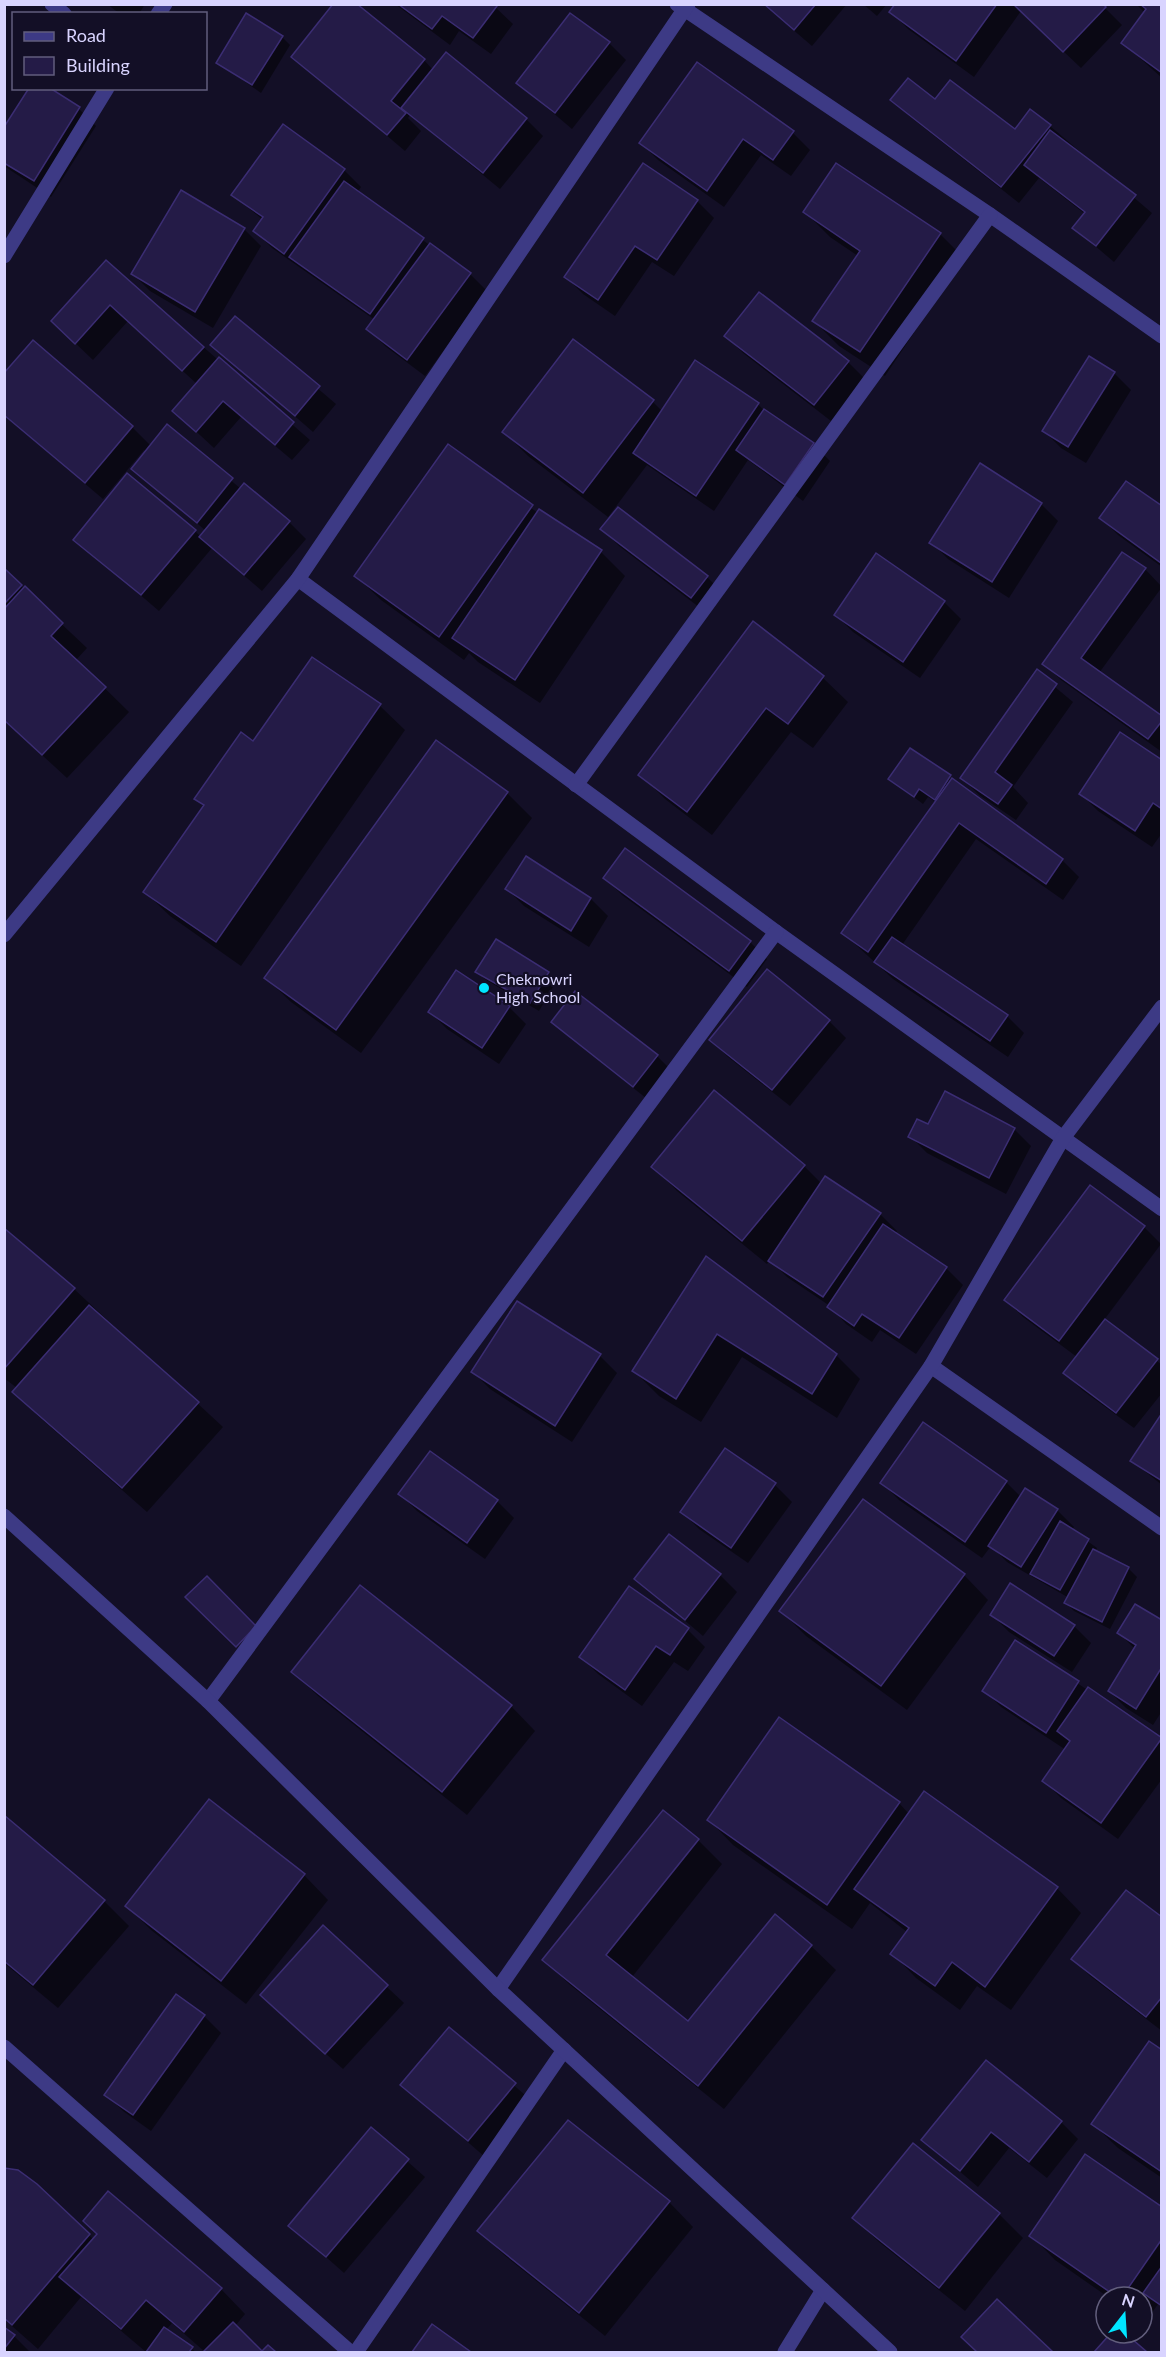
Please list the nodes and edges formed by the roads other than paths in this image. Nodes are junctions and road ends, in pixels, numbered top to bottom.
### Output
1 (683, 6) edge
2 (106, 90) edge
3 (990, 215) junction
4 (4, 256) edge
5 (1161, 336) edge
6 (298, 579) junction
7 (576, 785) junction
8 (776, 932) junction
9 (4, 935) edge
10 (1161, 1007) edge
11 (1063, 1138) junction
12 (1161, 1209) edge
13 (931, 1366) junction
14 (4, 1516) edge
15 (1161, 1528) edge
16 (208, 1701) junction
17 (498, 1989) junction
18 (4, 2047) edge
19 (564, 2050) junction
20 (824, 2290) junction
21 (350, 2352) edge
22 (356, 2352) edge
23 (785, 2352) edge
24 (890, 2352) edge

1 - 3 street
1 - 6 street
2 - 4 street
3 - 5 street
3 - 7 street
6 - 7 street
6 - 9 street
7 - 8 street
8 - 11 street
8 - 16 street
10 - 11 street
11 - 12 street
11 - 13 street
13 - 15 street
13 - 17 street
14 - 16 street
16 - 17 street
17 - 19 street
18 - 21 street
19 - 20 street
19 - 22 street
20 - 23 street
20 - 24 street

